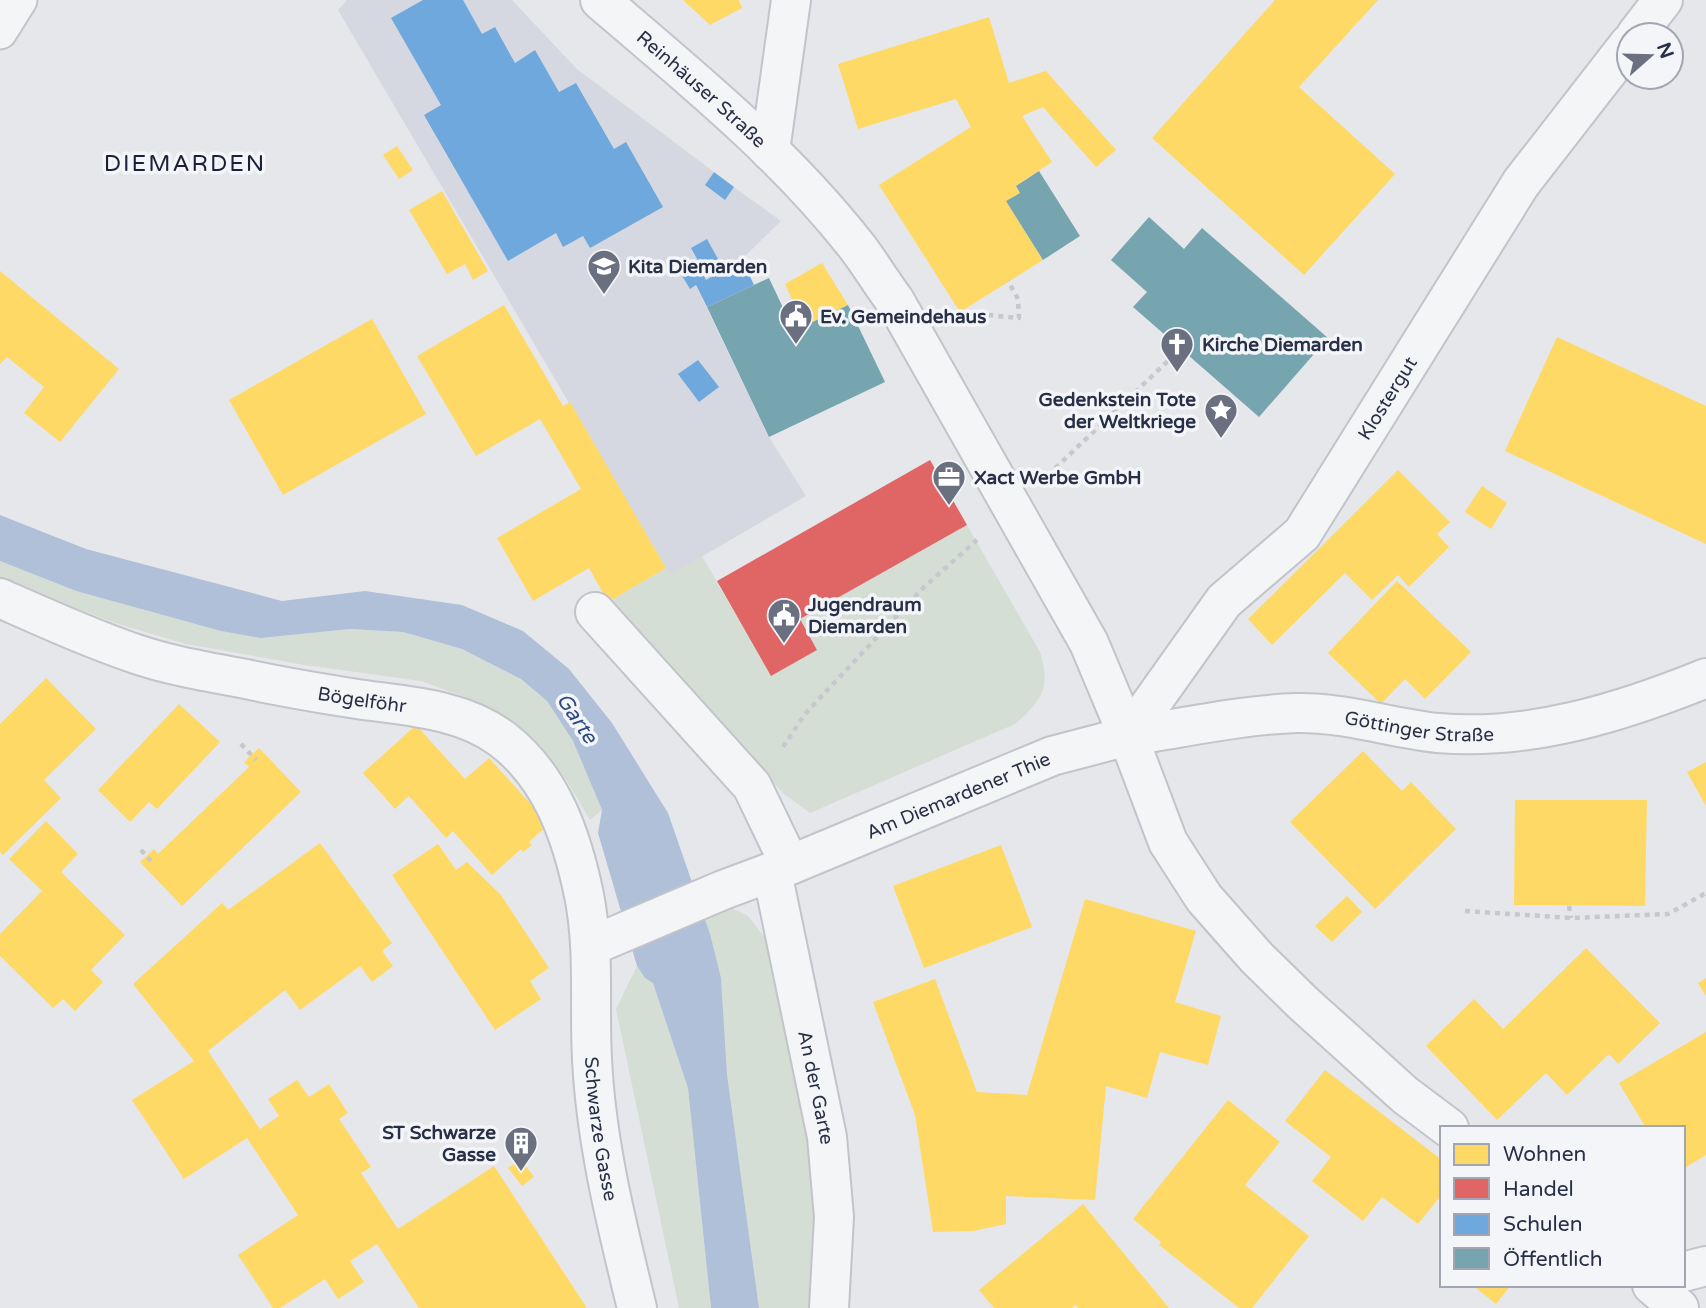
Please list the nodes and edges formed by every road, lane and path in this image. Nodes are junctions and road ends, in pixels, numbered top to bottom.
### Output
1 (20, 0) edge
2 (600, 0) edge
3 (791, 0) edge
4 (1663, 0) edge
5 (1647, 21) edge
6 (0, 32) edge
7 (1615, 62) edge
8 (770, 151) junction
9 (1008, 281) dead end
10 (968, 320) dead end
11 (1170, 359) dead end
12 (1012, 510) junction
13 (0, 598) edge
14 (595, 612) dead end
15 (1706, 678) edge
16 (1128, 736) junction
17 (241, 744) dead end
18 (256, 760) dead end
19 (752, 786) junction
20 (141, 850) dead end
21 (151, 860) dead end
22 (781, 868) junction
23 (1706, 893) edge
24 (1569, 906) dead end
25 (1465, 911) dead end
26 (1571, 918) junction
27 (591, 946) junction
28 (1446, 1126) edge
29 (1706, 1266) edge
30 (1685, 1271) edge
31 (1654, 1287) edge
32 (638, 1308) edge
33 (829, 1308) edge
34 (1679, 1308) edge

1 - 6 lane
2 - 8 street, Reinhäuser Straße
3 - 8 street
4 - 5 street
7 - 16 street, Klostergut
8 - 12 street, Reinhäuser Straße
9 - 10 path
11 - 12 path
12 - 16 street, Reinhäuser Straße
12 - 19 path
13 - 27 street, Bögelföhr
14 - 19 street
15 - 16 street, Göttinger Straße
16 - 22 street, Am Diemardener Thie
16 - 28 street, Reinhäuser Straße
17 - 18 path
19 - 22 street
20 - 21 path
22 - 27 street, Am Diemardener Thie
22 - 33 street, An der Garte
23 - 26 path
24 - 26 path
25 - 26 path
27 - 32 street, Schwarze Gasse
29 - 30 street
31 - 34 street

